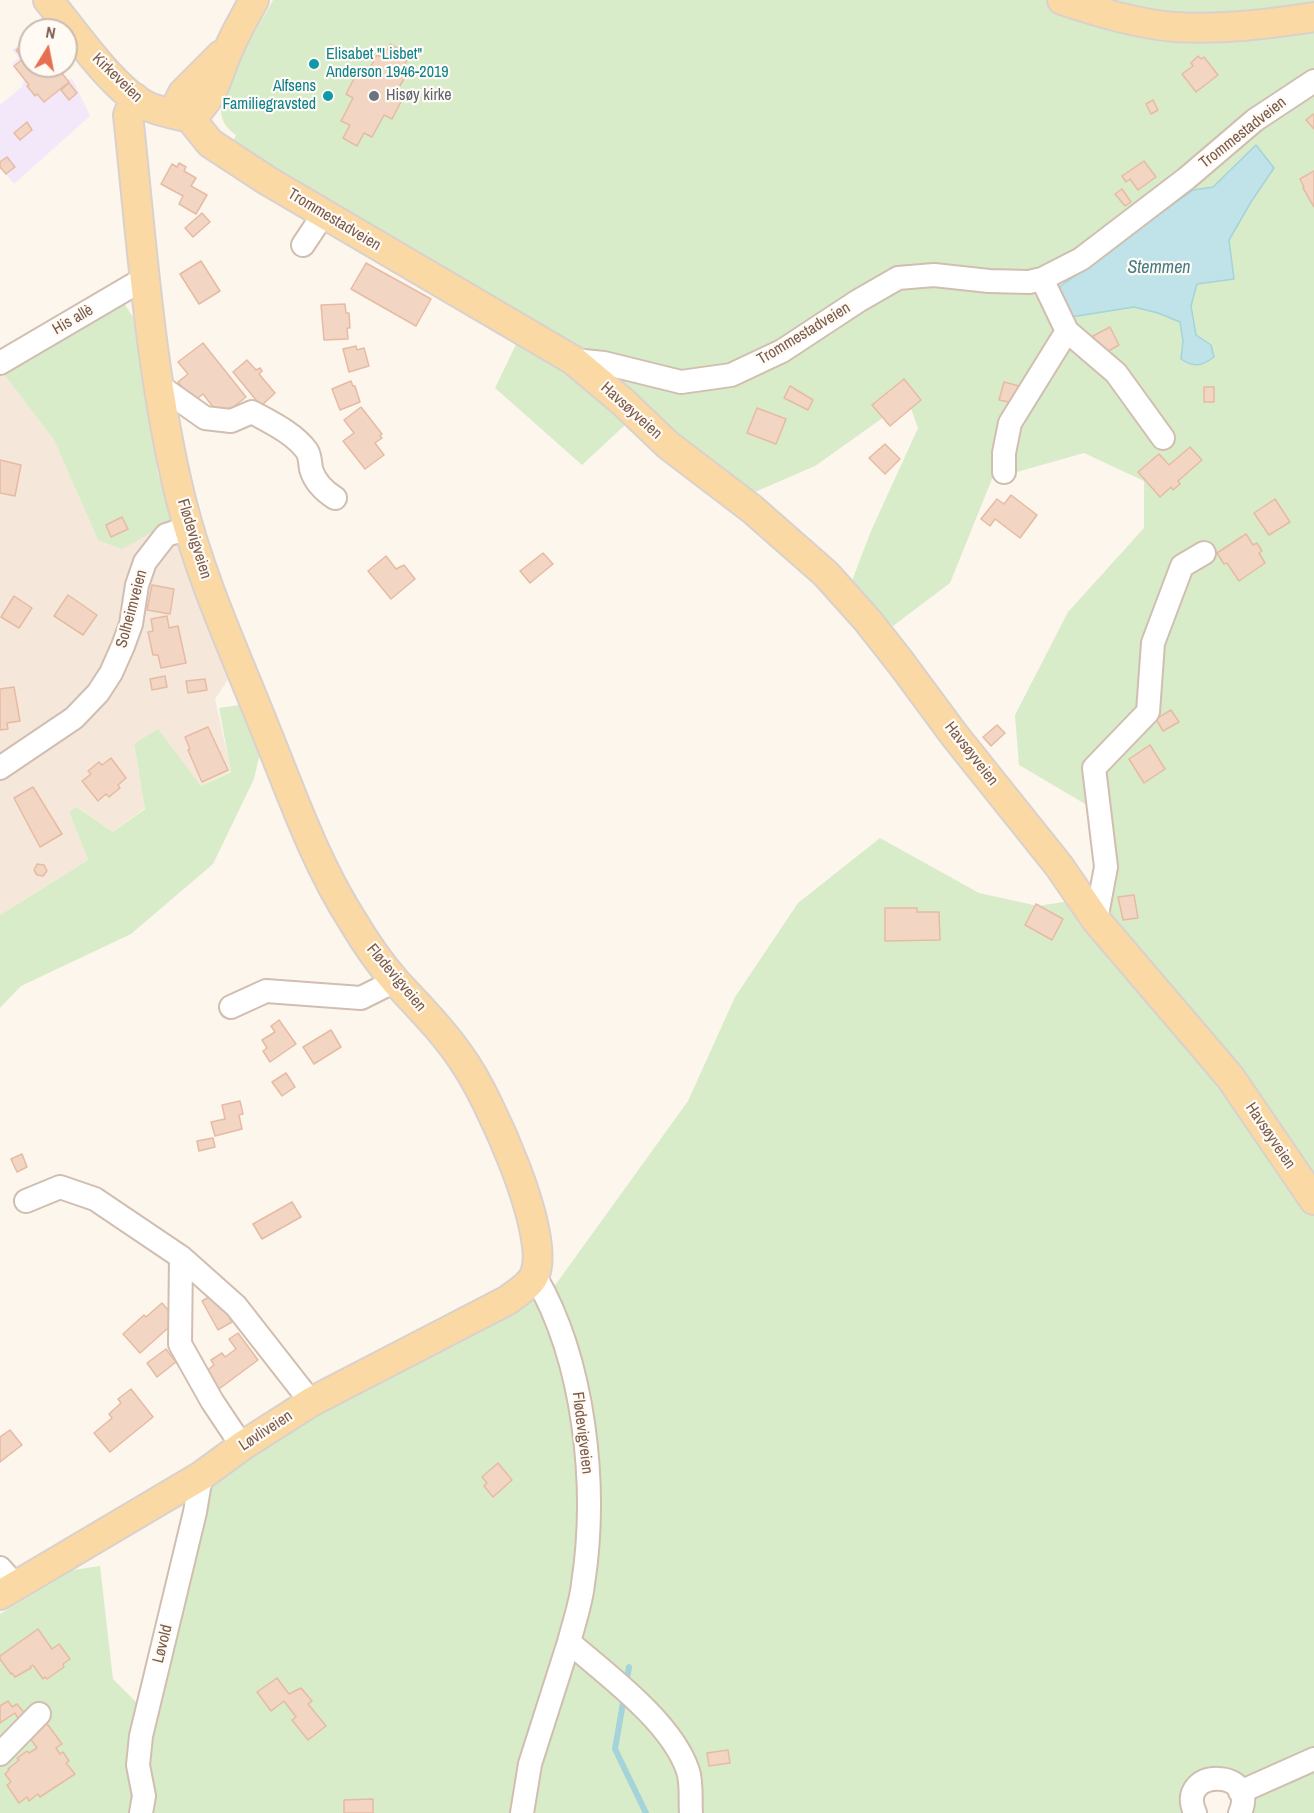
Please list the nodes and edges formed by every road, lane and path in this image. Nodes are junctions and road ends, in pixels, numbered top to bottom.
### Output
1 (48, 0) edge
2 (254, 0) edge
3 (1076, 2) edge
4 (1314, 17) edge
5 (1314, 81) edge
6 (135, 98) junction
7 (181, 116) junction
8 (323, 214) junction
9 (303, 245) dead end
10 (145, 278) junction
11 (1042, 279) junction
12 (1067, 331) junction
13 (573, 360) junction
14 (0, 363) edge
15 (157, 384) junction
16 (1163, 438) dead end
17 (1004, 472) dead end
18 (335, 498) dead end
19 (188, 528) junction
20 (1204, 553) dead end
21 (0, 768) edge
22 (1096, 920) junction
23 (395, 981) junction
24 (231, 1007) dead end
25 (1314, 1200) edge
26 (26, 1201) dead end
27 (181, 1257) junction
28 (535, 1276) junction
29 (311, 1402) junction
30 (242, 1446) junction
31 (201, 1476) junction
32 (5, 1583) edge
33 (569, 1642) junction
34 (39, 1714) dead end
35 (0, 1754) edge
36 (1314, 1759) edge
37 (1240, 1803) edge
38 (141, 1813) edge
39 (522, 1813) edge
40 (691, 1813) edge
41 (1195, 1813) edge

1 - 6 main road, Kirkeveien
2 - 7 main road
3 - 4 main road
5 - 11 street, Trommestadveien
6 - 7 main road, Kirkeveien
6 - 10 main road, Flødevigveien
7 - 8 main road, Trommestadveien
8 - 9 street
8 - 13 main road, Trommestadveien
10 - 14 street, His allè
10 - 15 main road, Flødevigveien
11 - 12 street
11 - 13 street, Trommestadveien
12 - 16 street
12 - 17 street
13 - 22 main road, Havsøyveien
15 - 18 street
15 - 19 main road, Flødevigveien
19 - 21 street, Solheimveien
19 - 23 main road, Flødevigveien
20 - 22 street
22 - 25 main road, Havsøyveien
23 - 24 street
23 - 28 main road, Flødevigveien
26 - 27 street
27 - 29 street
27 - 30 street
28 - 29 main road, Løvliveien
28 - 33 street, Flødevigveien
29 - 30 main road, Løvliveien
30 - 31 main road, Løvliveien
31 - 32 main road, Løvliveien
31 - 38 street, Løvold
33 - 39 street, Flødevigveien
33 - 40 street
34 - 35 street
36 - 37 street
37 - 41 street

